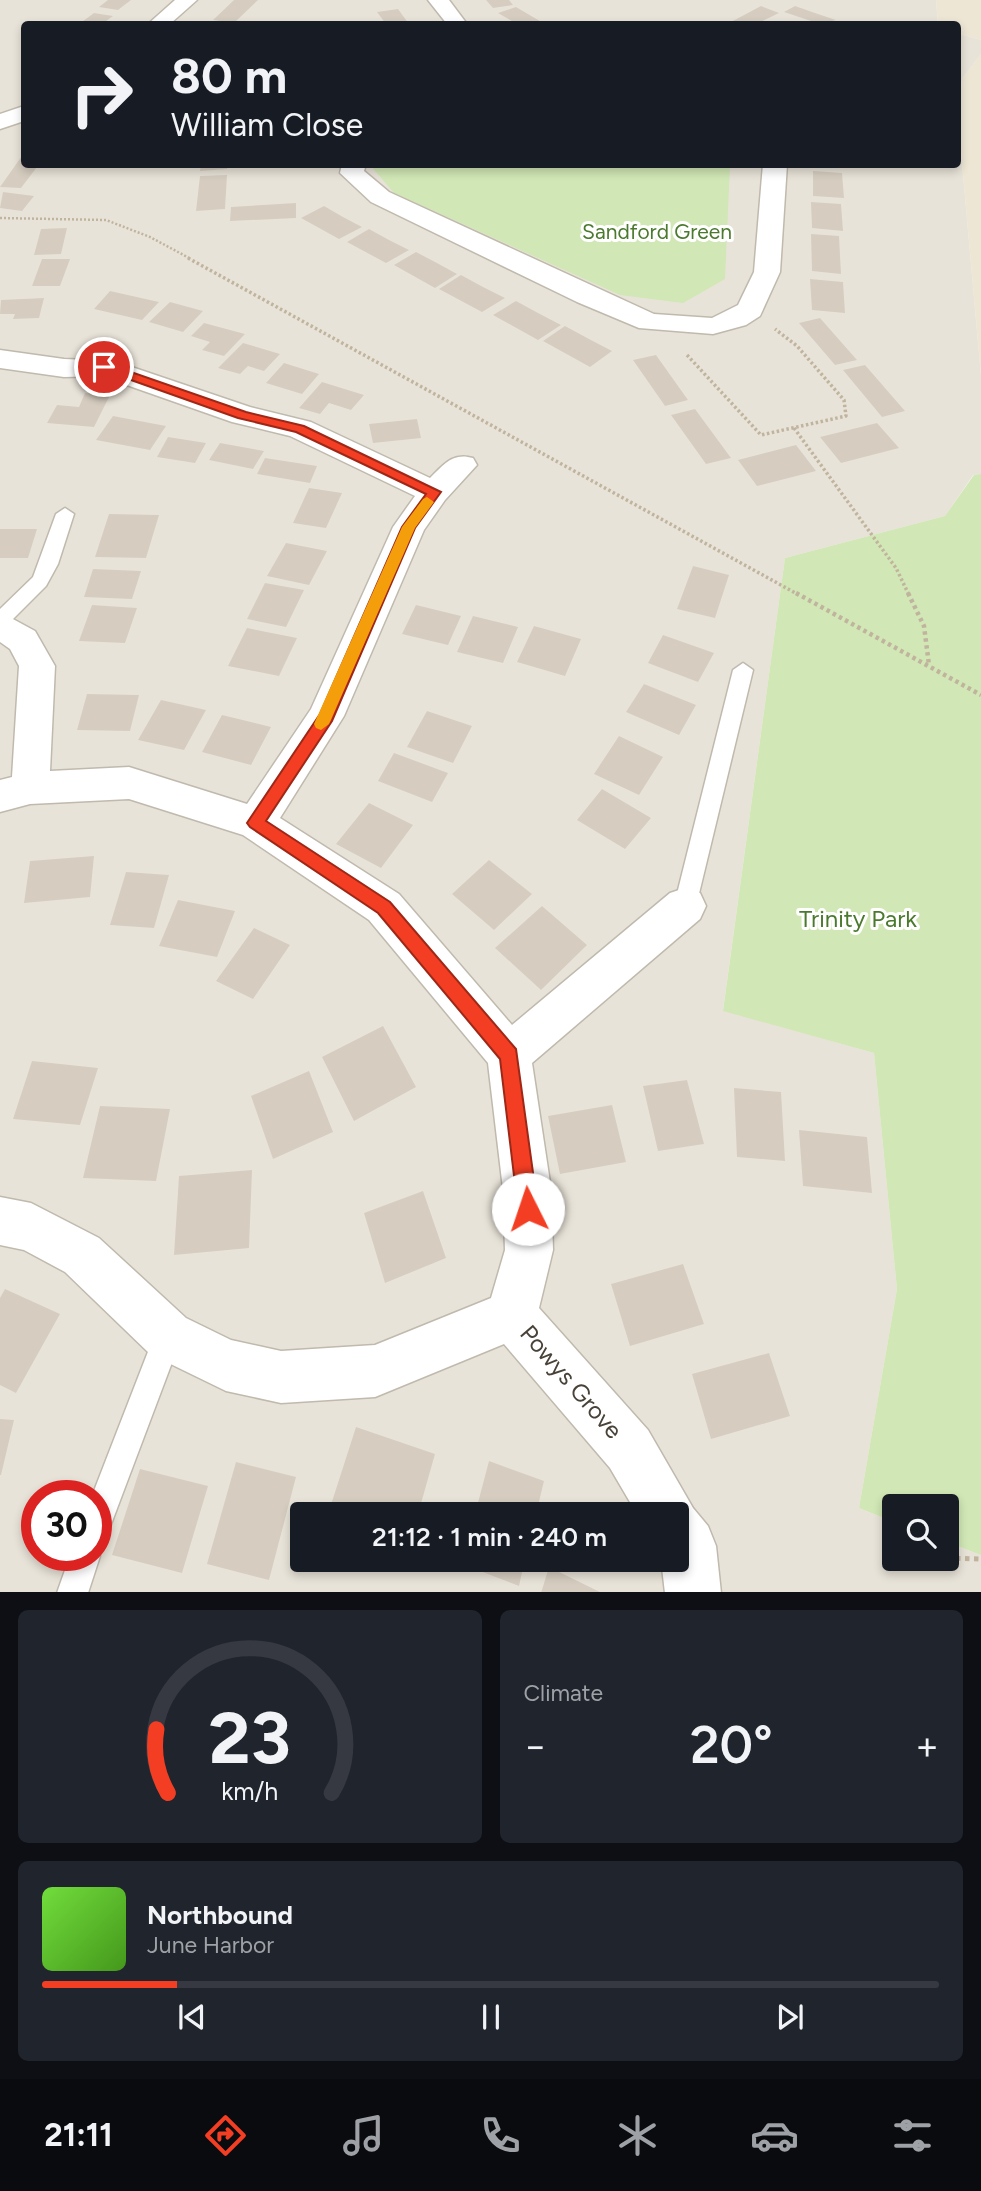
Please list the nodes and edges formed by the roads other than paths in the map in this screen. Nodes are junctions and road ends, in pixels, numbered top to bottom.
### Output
1 (187, 0) edge
2 (438, 0) edge
3 (162, 21) edge
4 (455, 21) edge
5 (21, 114) edge
6 (0, 122) edge
7 (353, 168) edge
8 (775, 168) edge
9 (0, 359) edge
10 (462, 465) dead end
11 (434, 492) junction
12 (65, 514) dead end
13 (0, 622) edge
14 (743, 670) dead end
15 (15, 792) edge
16 (256, 823) junction
17 (685, 906) joint
18 (509, 1055) junction
19 (0, 1221) edge
20 (512, 1315) junction
21 (168, 1336) junction
22 (112, 1482) edge
23 (661, 1502) edge
24 (689, 1555) edge
25 (80, 1571) edge
26 (72, 1592) edge
27 (693, 1592) edge

1 - 3 street
2 - 4 street
5 - 6 street
7 - 8 street
9 - 11 street
10 - 11 street
11 - 16 street
12 - 13 lane
13 - 15 street
14 - 17 lane
15 - 16 street
16 - 18 street
17 - 18 street
18 - 20 street, Powys Grove
19 - 21 street
20 - 21 street
20 - 23 street, Powys Grove
21 - 22 lane
24 - 27 street
25 - 26 lane

